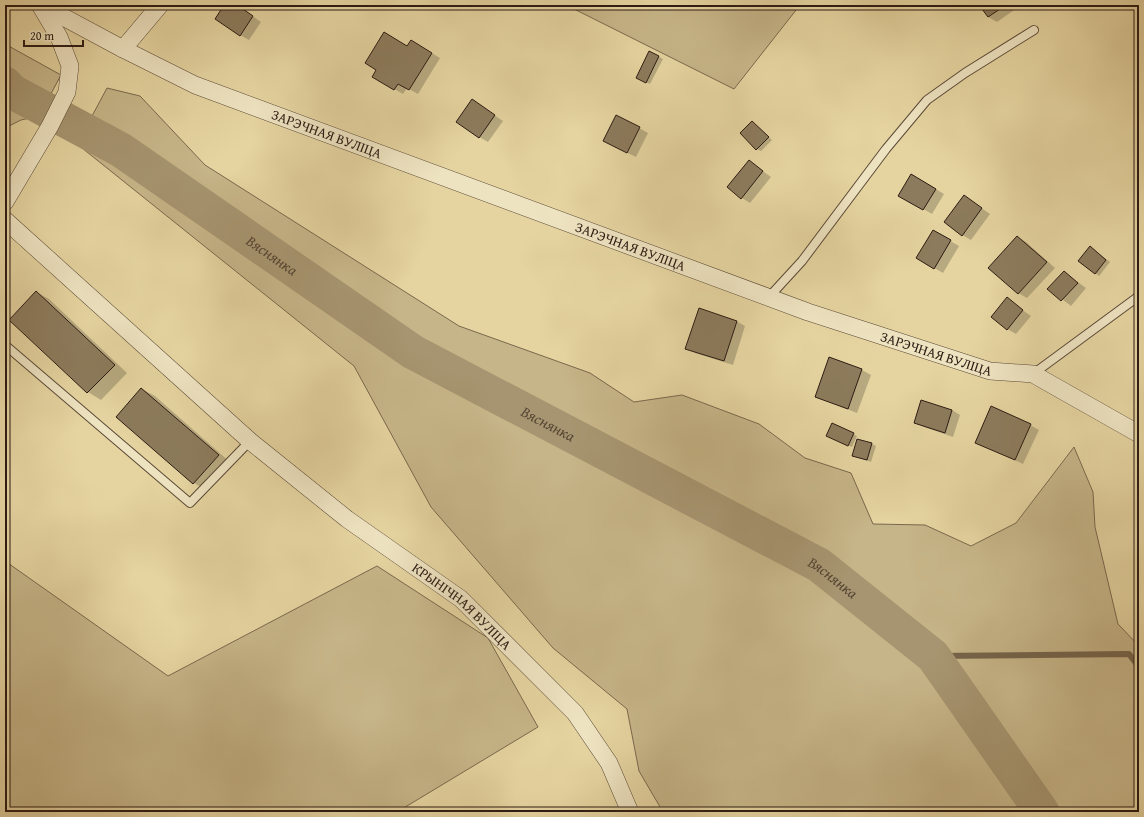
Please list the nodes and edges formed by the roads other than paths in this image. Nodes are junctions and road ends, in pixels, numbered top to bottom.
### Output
1 (40, 5) edge
2 (160, 5) edge
3 (1034, 30) dead end
4 (122, 49) junction
5 (5, 200) edge
6 (5, 220) edge
7 (1139, 296) edge
8 (769, 297) junction
9 (5, 345) edge
10 (1033, 374) junction
11 (1139, 434) edge
12 (250, 441) junction
13 (630, 812) edge

1 - 4 street, ЗАРЭЧНАЯ ВУЛІЦА
1 - 5 street
2 - 4 street
3 - 8 lane
4 - 8 street, ЗАРЭЧНАЯ ВУЛІЦА
6 - 12 street, КРЫНІЧНАЯ ВУЛІЦА
7 - 10 lane
8 - 10 street, ЗАРЭЧНАЯ ВУЛІЦА
9 - 12 lane
10 - 11 street, ЗАРЭЧНАЯ ВУЛІЦА
12 - 13 street, КРЫНІЧНАЯ ВУЛІЦА

